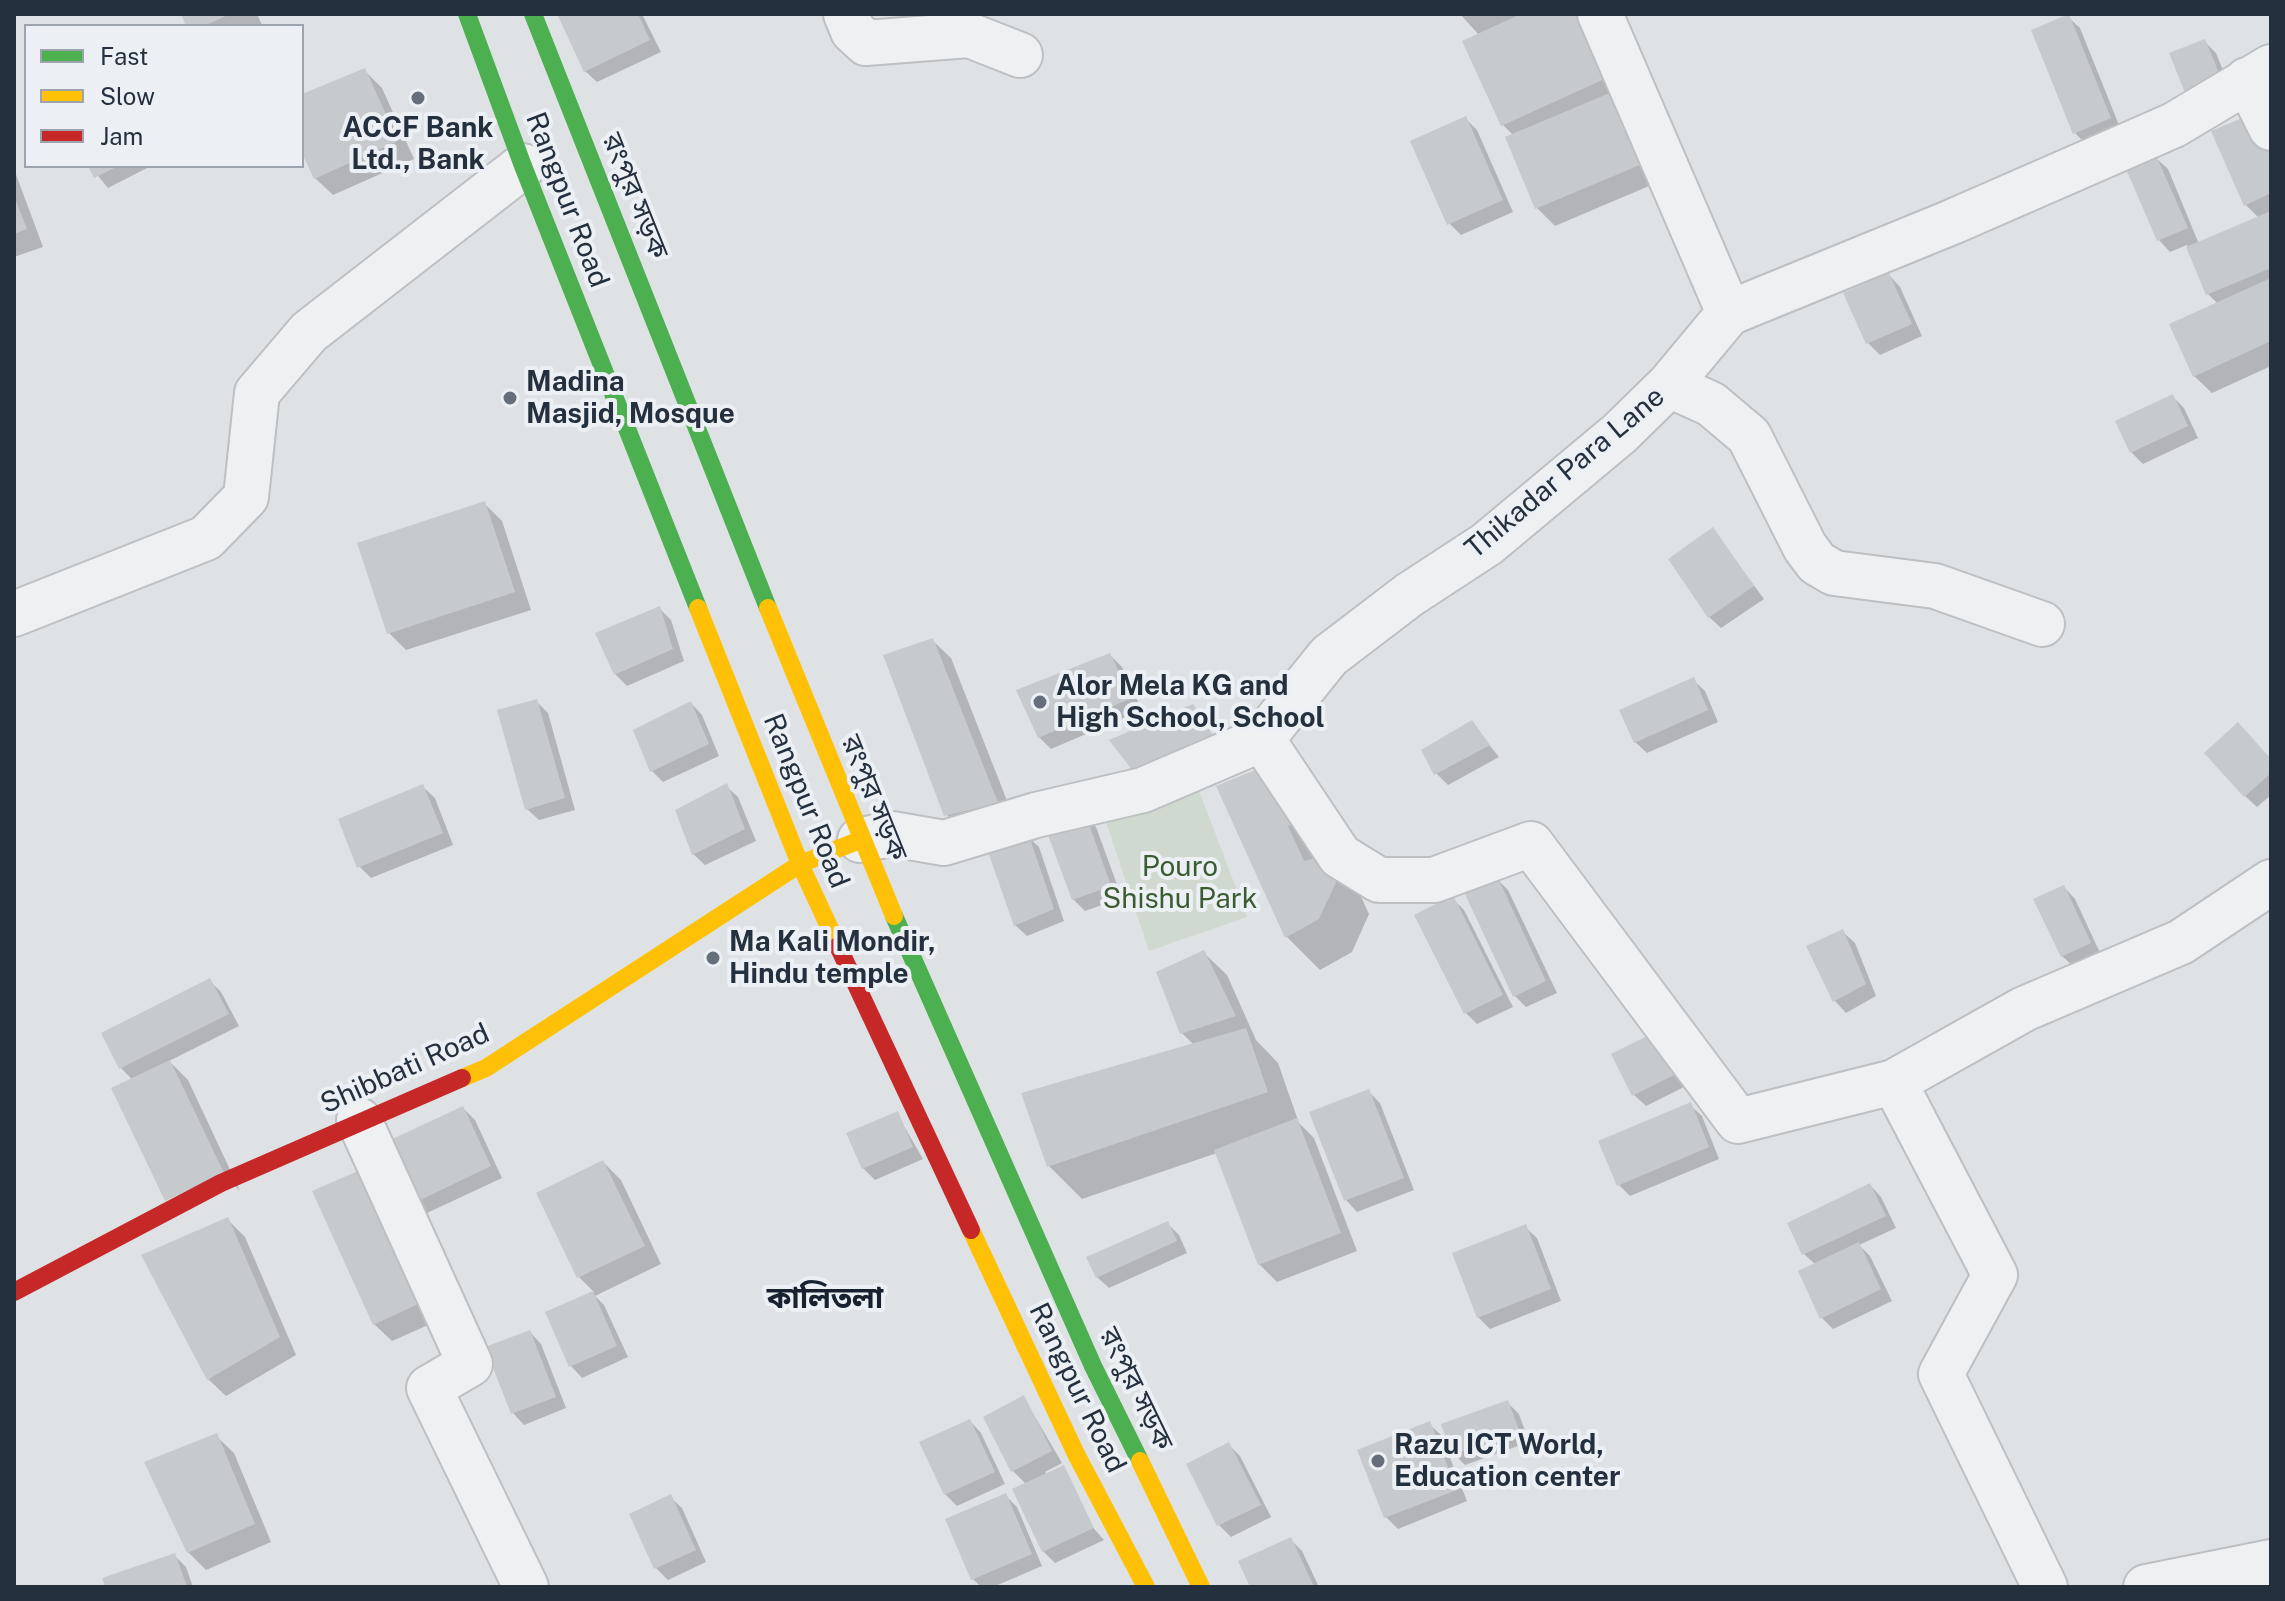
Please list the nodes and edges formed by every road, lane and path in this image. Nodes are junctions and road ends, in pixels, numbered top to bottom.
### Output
1 (467, 14) edge
2 (533, 14) edge
3 (846, 14) edge
4 (1600, 14) edge
5 (1020, 55) dead end
6 (2259, 73) edge
7 (2271, 128) edge
8 (523, 166) junction
9 (1729, 313) junction
10 (1669, 385) junction
11 (14, 614) edge
12 (2042, 624) dead end
13 (1262, 739) junction
14 (860, 840) junction
15 (800, 864) junction
16 (2271, 882) edge
17 (1894, 1082) junction
18 (359, 1120) junction
19 (14, 1292) edge
20 (2271, 1562) edge
21 (526, 1587) edge
22 (1146, 1587) edge
23 (1201, 1587) edge
24 (2045, 1587) edge
25 (2146, 1587) edge

1 - 8 main road, Rangpur Road
2 - 14 main road, রংপুর সড়ক
3 - 5 street
4 - 9 street
6 - 7 street
6 - 9 street, Thikadar Para Lane
8 - 11 street
8 - 15 main road, Rangpur Road
9 - 10 street, Thikadar Para Lane
10 - 12 street
10 - 13 street, Thikadar Para Lane
13 - 14 street, Thikadar Para Lane
13 - 17 street
14 - 15 main road, Shibbati Road
14 - 23 main road, রংপুর সড়ক
15 - 18 main road, Shibbati Road
15 - 22 main road, Rangpur Road
16 - 17 street
17 - 24 street
18 - 19 main road, Shibbati Road
18 - 21 street
20 - 25 street

